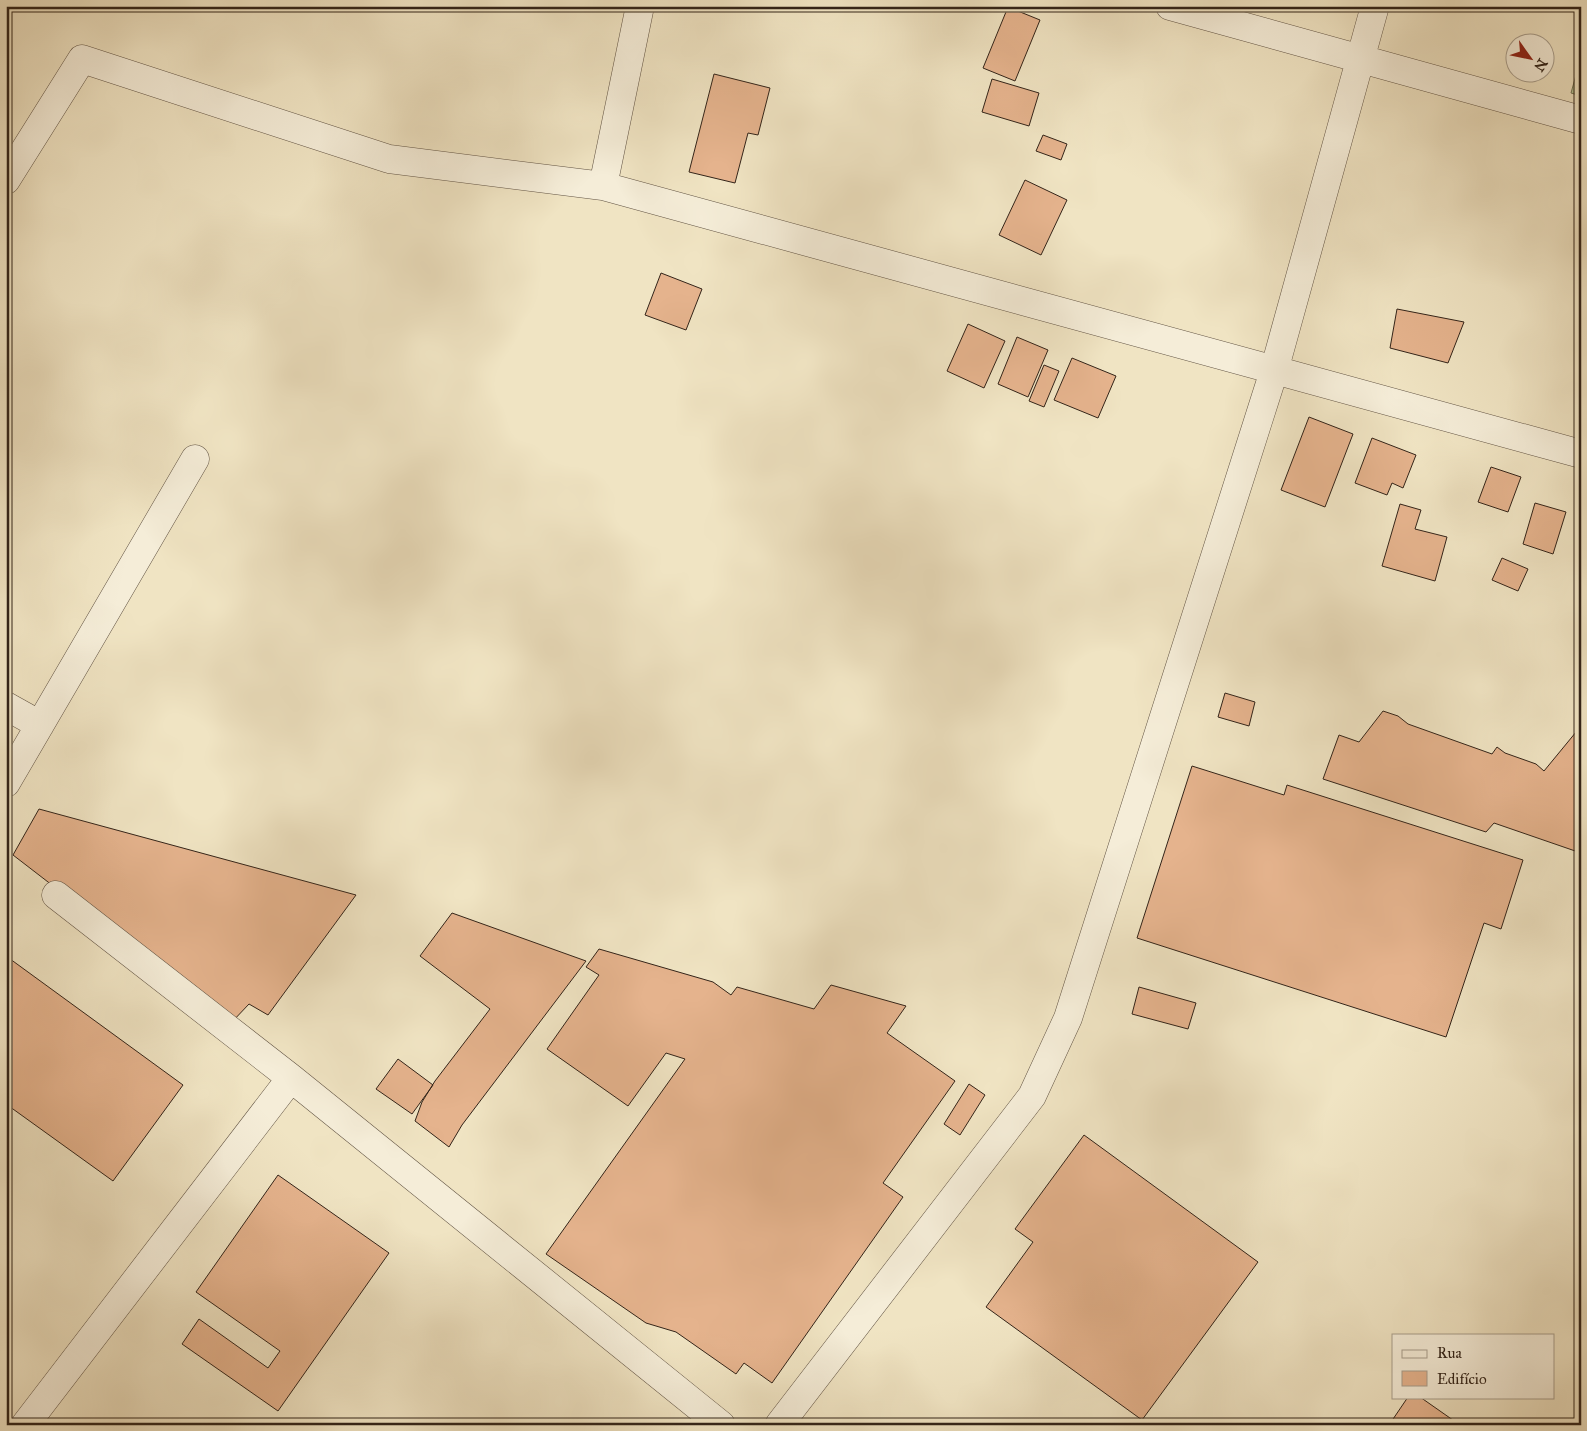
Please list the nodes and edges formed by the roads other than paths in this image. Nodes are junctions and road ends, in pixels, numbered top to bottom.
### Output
1 (640, 6) edge
2 (1170, 6) edge
3 (1375, 6) edge
4 (1362, 61) junction
5 (1581, 120) edge
6 (6, 180) edge
7 (603, 186) junction
8 (1274, 371) junction
9 (1581, 454) edge
10 (195, 459) dead end
11 (6, 706) edge
12 (40, 725) junction
13 (6, 783) edge
14 (56, 895) dead end
15 (292, 1078) junction
16 (24, 1425) edge
17 (721, 1425) edge
18 (779, 1425) edge

1 - 7 street
2 - 4 street
3 - 4 street
4 - 5 street
4 - 8 street
6 - 7 street
7 - 8 street
8 - 9 street
8 - 18 street
10 - 12 street
11 - 12 street
12 - 13 street
14 - 15 street
15 - 16 street
15 - 17 street

